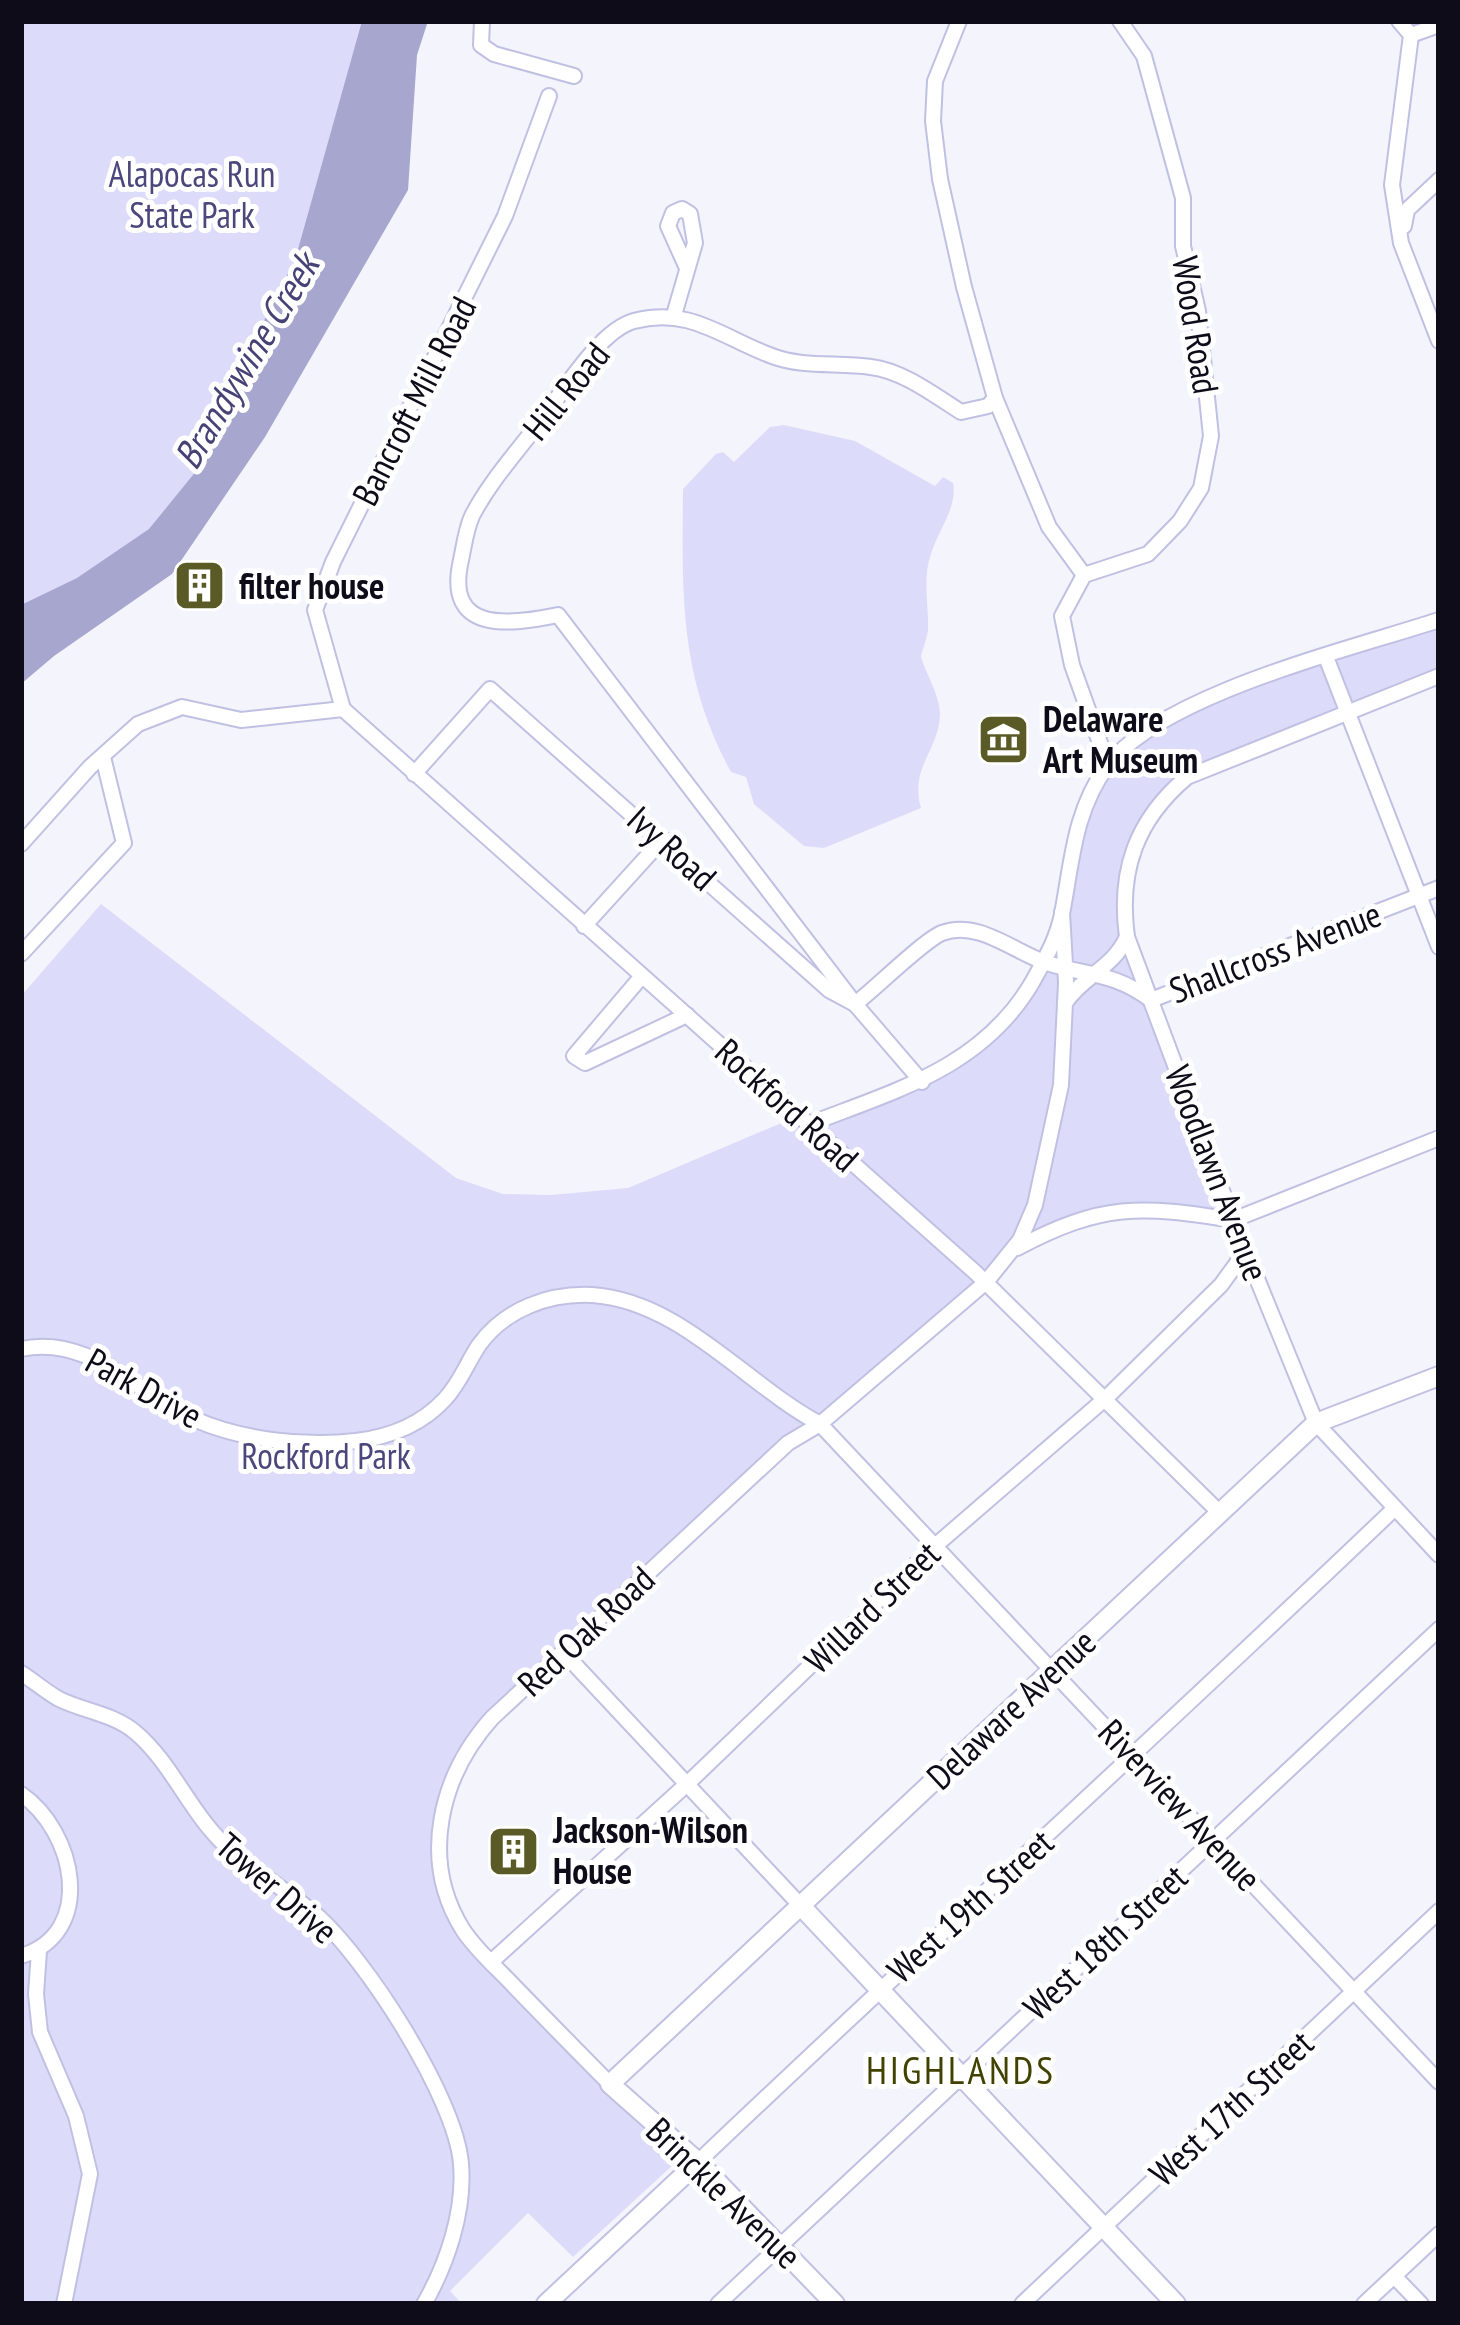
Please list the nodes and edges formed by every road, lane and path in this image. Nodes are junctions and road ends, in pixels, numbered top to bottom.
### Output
1 (482, 21) edge
2 (959, 21) edge
3 (1120, 21) edge
4 (1399, 21) edge
5 (1439, 25) edge
6 (1411, 35) junction
7 (574, 76) dead end
8 (549, 96) dead end
9 (1439, 180) edge
10 (1401, 243) junction
11 (686, 266) dead end
12 (674, 316) junction
13 (1439, 341) edge
14 (994, 398) junction
15 (1084, 574) junction
16 (1439, 620) edge
17 (1326, 657) junction
18 (1439, 676) edge
19 (344, 709) junction
20 (1347, 712) junction
21 (103, 757) junction
22 (1108, 765) junction
23 (415, 774) junction
24 (663, 839) junction
25 (21, 844) edge
26 (1439, 888) edge
27 (1419, 896) junction
28 (1062, 912) junction
29 (584, 926) junction
30 (1126, 937) junction
31 (1439, 946) edge
32 (21, 954) edge
33 (1044, 962) junction
34 (1066, 968) junction
35 (1099, 973) junction
36 (642, 976) junction
37 (1151, 1000) junction
38 (855, 1004) junction
39 (1065, 1004) junction
40 (687, 1015) junction
41 (922, 1082) junction
42 (807, 1125) junction
43 (1439, 1138) edge
44 (1233, 1220) junction
45 (1244, 1246) junction
46 (1012, 1251) junction
47 (986, 1282) junction
48 (21, 1349) edge
49 (1439, 1376) edge
50 (1106, 1398) junction
51 (820, 1424) junction
52 (1316, 1424) junction
53 (1395, 1508) junction
54 (1220, 1514) junction
55 (935, 1546) junction
56 (1439, 1556) edge
57 (1439, 1629) edge
58 (563, 1653) junction
59 (1053, 1670) junction
60 (21, 1673) edge
61 (1135, 1757) junction
62 (687, 1784) junction
63 (21, 1795) edge
64 (1213, 1840) junction
65 (801, 1906) junction
66 (1439, 1911) edge
67 (39, 1952) junction
68 (21, 1956) edge
69 (491, 1962) junction
70 (880, 1989) junction
71 (1355, 1990) junction
72 (962, 2076) junction
73 (1439, 2082) edge
74 (610, 2084) junction
75 (698, 2162) junction
76 (1104, 2228) junction
77 (1439, 2234) edge
78 (780, 2246) junction
79 (1394, 2276) junction
80 (64, 2304) edge
81 (424, 2304) edge
82 (546, 2304) edge
83 (718, 2304) edge
84 (835, 2304) edge
85 (1022, 2304) edge
86 (1176, 2304) edge
87 (1364, 2304) edge
88 (1421, 2304) edge

1 - 7 street
2 - 14 street
3 - 15 street, Wood Road
4 - 6 street
5 - 6 street
6 - 10 street
8 - 19 street, Bancroft Mill Road
9 - 10 street
10 - 13 street
11 - 12 street
12 - 14 street
12 - 38 street, Hill Road
14 - 15 street
15 - 22 street
16 - 17 street
17 - 20 street
17 - 22 street
18 - 20 street, Woodlawn Avenue
19 - 21 street
19 - 23 street, Rockford Road
20 - 27 street
20 - 30 street, Woodlawn Avenue
21 - 25 street
21 - 32 street
22 - 28 street
23 - 24 street, Ivy Road
23 - 29 street, Rockford Road
24 - 29 street
24 - 38 street, Ivy Road
26 - 27 street, Shallcross Avenue
27 - 31 street
27 - 37 street, Shallcross Avenue
28 - 33 street
28 - 34 street, Red Oak Road
29 - 36 street, Rockford Road
30 - 35 street
30 - 37 street, Woodlawn Avenue
33 - 34 street, Shallcross Avenue
33 - 38 street, Shallcross Avenue
33 - 41 street
34 - 35 street, Shallcross Avenue
34 - 39 street, Red Oak Road
35 - 37 street, Shallcross Avenue
35 - 39 street
36 - 40 street, Rockford Road
36 - 40 street
37 - 44 street, Woodlawn Avenue
38 - 41 street
39 - 46 street, Red Oak Road
40 - 42 street, Rockford Road
41 - 42 street
42 - 47 street, Rockford Road
43 - 44 street
44 - 45 street, Woodlawn Avenue
44 - 46 street, Red Oak Road
45 - 50 street, Willard Street
45 - 52 street, Woodlawn Avenue
46 - 47 street, Red Oak Road
47 - 50 street, Rockford Road
47 - 51 street, Red Oak Road
48 - 51 street, Park Drive
49 - 52 street, Delaware Avenue
50 - 54 street, Rockford Road
50 - 55 street, Willard Street
51 - 55 street, Riverview Avenue
51 - 58 street, Red Oak Road
52 - 53 street, Woodlawn Avenue
52 - 54 street, Delaware Avenue
53 - 56 street, Woodlawn Avenue
53 - 61 street, West 19th Street
54 - 59 street, Delaware Avenue
55 - 59 street, Riverview Avenue
55 - 62 street, Willard Street
57 - 64 street, West 18th Street
58 - 62 street
58 - 69 street, Red Oak Road
59 - 61 street, Riverview Avenue
59 - 65 street, Delaware Avenue
60 - 81 street, Tower Drive
61 - 64 street, Riverview Avenue
61 - 70 street, West 19th Street
62 - 65 street
62 - 69 street, Willard Street
63 - 67 street
64 - 71 street, Riverview Avenue
64 - 72 street, West 18th Street
65 - 70 street
65 - 74 street, Delaware Avenue
66 - 71 street, West 17th Street
67 - 68 street
67 - 80 street
69 - 74 street, Red Oak Road
70 - 72 street
70 - 75 street, West 19th Street
71 - 73 street, Riverview Avenue
71 - 76 street, West 17th Street
72 - 76 street
72 - 78 street, West 18th Street
74 - 75 street, Brinckle Avenue
75 - 78 street, Brinckle Avenue
75 - 82 street, West 19th Street
76 - 85 street, West 17th Street
76 - 86 street
77 - 79 street
78 - 83 street, West 18th Street
78 - 84 street, Brinckle Avenue
79 - 87 street
79 - 88 street

